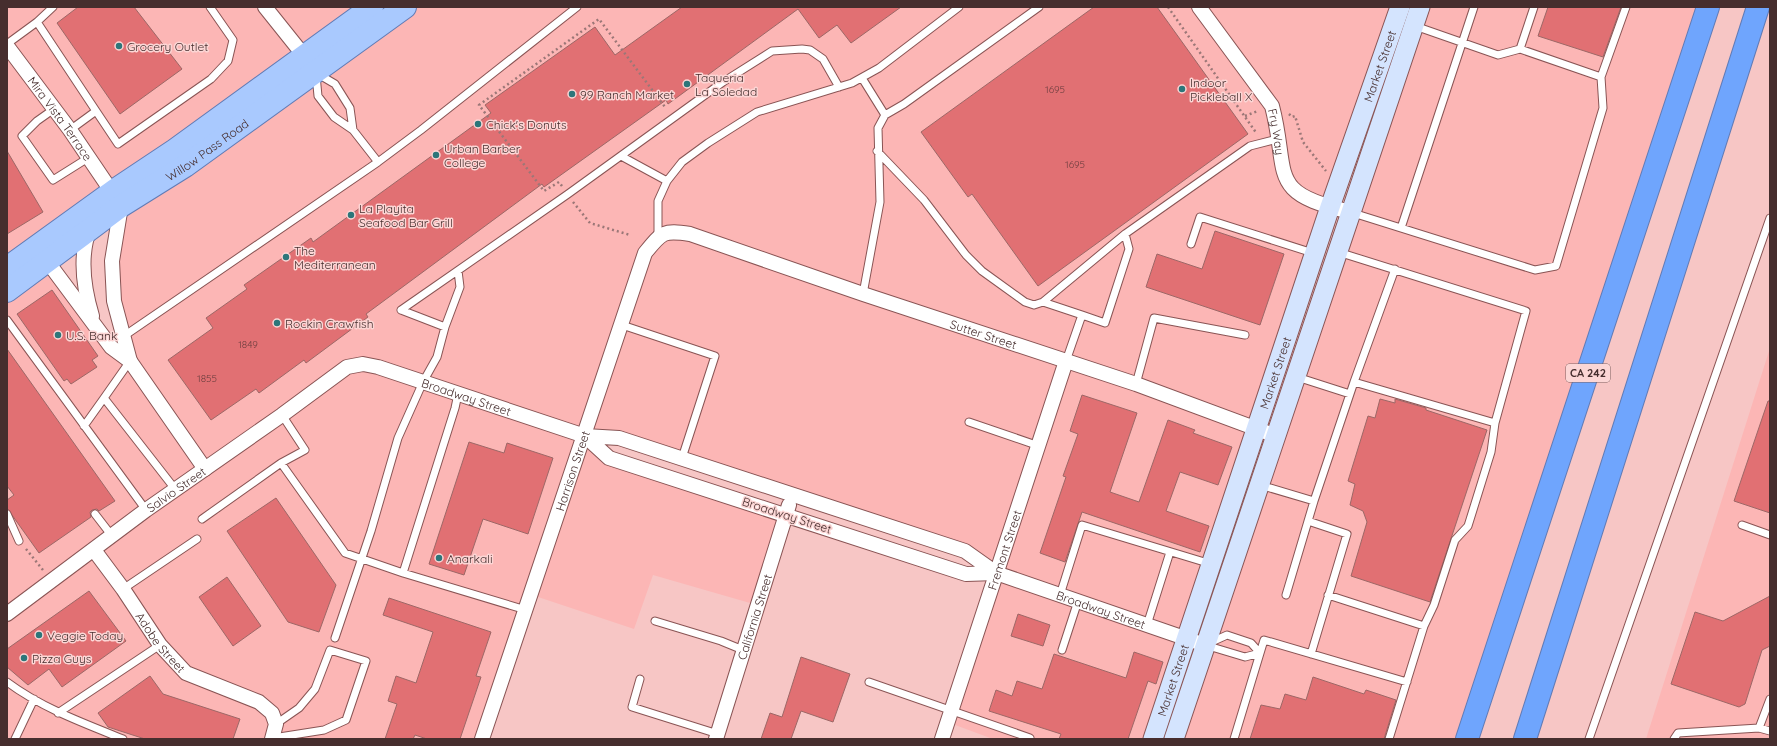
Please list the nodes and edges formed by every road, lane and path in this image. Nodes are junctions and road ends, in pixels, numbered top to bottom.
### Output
1 (53, 7) edge
2 (210, 7) edge
3 (265, 7) edge
4 (372, 7) edge
5 (405, 7) edge
6 (577, 7) edge
7 (959, 7) edge
8 (1039, 7) edge
9 (1168, 7) edge
10 (1199, 7) edge
11 (1400, 7) edge
12 (1420, 7) edge
13 (1474, 7) edge
14 (1534, 7) edge
15 (1626, 7) edge
16 (1708, 7) edge
17 (1758, 7) edge
18 (37, 22) junction
19 (1413, 26) junction
20 (1463, 44) junction
21 (7, 45) edge
22 (1520, 49) junction
23 (310, 64) junction
24 (1602, 77) junction
25 (862, 78) junction
26 (839, 87) junction
27 (666, 107) dead end
28 (54, 109) junction
29 (96, 111) junction
30 (885, 114) junction
31 (70, 130) junction
32 (353, 130) junction
33 (1277, 140) junction
34 (1259, 144) junction
35 (878, 151) junction
36 (621, 156) junction
37 (88, 158) junction
38 (378, 162) junction
39 (667, 181) junction
40 (121, 193) junction
41 (568, 194) junction
42 (1330, 207) junction
43 (1351, 212) junction
44 (1770, 218) edge
45 (1401, 228) junction
46 (89, 230) junction
47 (1125, 234) junction
48 (630, 235) dead end
49 (658, 237) junction
50 (1191, 244) dead end
51 (1337, 252) junction
52 (1315, 254) junction
53 (47, 261) junction
54 (7, 268) edge
55 (1395, 269) junction
56 (458, 271) junction
57 (7, 291) edge
58 (863, 294) junction
59 (1043, 302) junction
60 (1082, 315) junction
61 (7, 320) edge
62 (94, 324) junction
63 (622, 325) junction
64 (445, 327) junction
65 (1245, 334) dead end
66 (124, 336) junction
67 (130, 361) junction
68 (1066, 361) junction
69 (347, 367) joint
70 (1295, 377) junction
71 (423, 382) junction
72 (1354, 382) junction
73 (1136, 384) junction
74 (458, 394) junction
75 (1350, 394) junction
76 (104, 398) junction
77 (282, 415) junction
78 (969, 422) dead end
79 (1495, 423) junction
80 (84, 426) junction
81 (1257, 429) junction
82 (586, 436) junction
83 (1276, 436) junction
84 (1038, 446) junction
85 (682, 458) junction
86 (280, 463) junction
87 (205, 470) junction
88 (1259, 484) junction
89 (175, 489) junction
90 (792, 496) junction
91 (1314, 501) junction
92 (146, 510) junction
93 (7, 514) edge
94 (95, 514) dead end
95 (786, 514) junction
96 (202, 519) dead end
97 (1308, 521) junction
98 (1742, 526) dead end
99 (1770, 535) edge
100 (112, 536) junction
101 (197, 539) dead end
102 (19, 541) joint
103 (94, 550) junction
104 (1170, 552) junction
105 (362, 560) junction
106 (1211, 565) junction
107 (403, 573) junction
108 (996, 573) junction
109 (52, 581) junction
110 (124, 590) junction
111 (1286, 594) dead end
112 (1060, 595) junction
113 (1328, 595) junction
114 (1078, 602) junction
115 (526, 610) junction
116 (7, 614) edge
117 (655, 621) dead end
118 (1147, 625) junction
119 (1424, 626) junction
120 (335, 638) dead end
121 (1186, 638) junction
122 (160, 645) junction
123 (1206, 645) junction
124 (743, 650) junction
125 (1062, 650) dead end
126 (1260, 653) junction
127 (1311, 654) junction
128 (640, 679) dead end
129 (7, 682) edge
130 (869, 682) dead end
131 (1407, 682) junction
132 (1770, 699) edge
133 (34, 700) junction
134 (951, 710) junction
135 (58, 713) junction
136 (276, 724) junction
137 (1759, 728) junction
138 (1770, 732) edge
139 (717, 737) edge
140 (1030, 738) edge
141 (15, 739) edge
142 (123, 739) edge
143 (272, 739) edge
144 (482, 739) edge
145 (942, 739) edge
146 (1153, 739) edge
147 (1174, 739) edge
148 (1234, 739) edge
149 (1389, 739) edge
150 (1467, 739) edge
151 (1525, 739) edge
152 (1589, 739) edge
153 (1674, 739) edge

1 - 18 lane
2 - 29 lane
3 - 23 street
4 - 23 main road, Willow Pass Road
5 - 23 main road, Willow Pass Road
6 - 38 lane
7 - 25 lane
8 - 30 lane
9 - 34 path
10 - 33 street, Fry Way
11 - 42 main road, Market Street
12 - 19 main road, Market Street
13 - 20 lane
14 - 22 lane
15 - 24 lane
16 - 150 highway, CA 242
17 - 151 highway
18 - 21 lane
18 - 29 lane
19 - 20 lane
19 - 43 main road, Market Street
20 - 22 lane
20 - 45 lane
21 - 28 street, Mira Vista Terrace
22 - 24 lane
23 - 32 lane
23 - 32 lane
23 - 40 main road, Willow Pass Road
24 - 45 lane
25 - 26 lane
25 - 30 lane
26 - 36 lane
26 - 39 lane
27 - 41 path
28 - 31 street, Mira Vista Terrace
28 - 37 lane
29 - 31 lane
30 - 35 lane
31 - 37 street, Mira Vista Terrace
32 - 38 lane
33 - 34 lane
33 - 42 street, Fry Way
34 - 47 lane
35 - 58 lane
35 - 59 lane
36 - 39 lane
36 - 41 lane
37 - 40 street, Mira Vista Terrace
38 - 66 lane
39 - 49 lane
40 - 46 main road, Willow Pass Road
40 - 54 main road, Willow Pass Road
40 - 66 street
41 - 48 path
41 - 56 lane
42 - 43 street, Fry Way
42 - 52 main road, Market Street
43 - 45 lane
43 - 51 main road, Market Street
44 - 152 lane
46 - 53 main road, Willow Pass Road
46 - 62 street
47 - 59 lane
47 - 60 lane
49 - 58 street, Sutter Street
49 - 63 street, Harrison Street
50 - 52 lane
51 - 55 lane
51 - 70 main road, Market Street
52 - 81 main road, Market Street
53 - 57 main road, Willow Pass Road
53 - 62 street
55 - 72 lane
55 - 79 lane
56 - 64 lane
56 - 64 lane
58 - 68 street, Sutter Street
59 - 60 lane
60 - 68 lane
61 - 80 lane
62 - 67 street
63 - 82 street, Harrison Street
63 - 85 lane
64 - 71 lane
65 - 73 lane
66 - 67 street
67 - 76 lane
67 - 87 street
68 - 73 street, Sutter Street
68 - 84 street, Fremont Street
69 - 71 street, Broadway Street
69 - 77 street, Salvio Street
70 - 75 lane
70 - 83 main road, Market Street
71 - 74 street, Broadway Street
71 - 105 lane
72 - 75 lane
72 - 79 lane
73 - 81 street, Sutter Street
74 - 82 street, Broadway Street
74 - 107 lane
75 - 91 lane
76 - 80 lane
76 - 89 lane
77 - 86 lane
77 - 87 street, Salvio Street
78 - 84 lane
79 - 119 lane
80 - 92 lane
81 - 83 street, Sutter Street
81 - 106 main road, Market Street
82 - 85 street, Broadway Street
82 - 95 street, Broadway Street
82 - 115 street, Harrison Street
83 - 88 main road, Market Street
84 - 108 street, Fremont Street
85 - 90 street, Broadway Street
86 - 96 lane
86 - 105 lane
87 - 89 street, Salvio Street
88 - 91 lane
88 - 123 main road, Market Street
89 - 92 street, Salvio Street
90 - 95 street, California Street
90 - 108 street, Broadway Street
91 - 97 lane
92 - 100 street, Salvio Street
93 - 102 lane
94 - 100 lane
95 - 108 street, Broadway Street
95 - 124 street, California Street
97 - 111 lane
97 - 113 lane
98 - 99 lane
100 - 103 street, Salvio Street
101 - 110 lane
102 - 109 path
103 - 109 street, Salvio Street
103 - 110 street, Adobe Street
104 - 106 lane
104 - 112 lane
104 - 118 lane
105 - 107 lane
105 - 120 lane
106 - 121 main road, Market Street
107 - 115 lane
108 - 112 street, Broadway Street
108 - 134 street, Fremont Street
109 - 116 street, Salvio Street
110 - 122 street, Adobe Street
112 - 114 street, Broadway Street
113 - 119 lane
113 - 127 lane
114 - 118 street, Broadway Street
114 - 125 lane
115 - 144 street, Harrison Street
117 - 124 lane
118 - 121 street, Broadway Street
119 - 131 lane
121 - 123 street, Broadway Street
121 - 146 main road, Market Street
122 - 135 lane
122 - 136 street, Adobe Street
123 - 126 lane
123 - 126 lane
123 - 147 main road, Market Street
124 - 139 street, California Street
126 - 127 lane
126 - 148 lane
127 - 131 lane
128 - 139 lane
129 - 133 lane
130 - 134 lane
131 - 149 lane
132 - 137 lane
133 - 135 lane
133 - 141 lane
134 - 140 lane
134 - 145 street, Fremont Street
135 - 142 lane
136 - 143 street
136 - 143 lane
137 - 138 lane
137 - 153 lane

